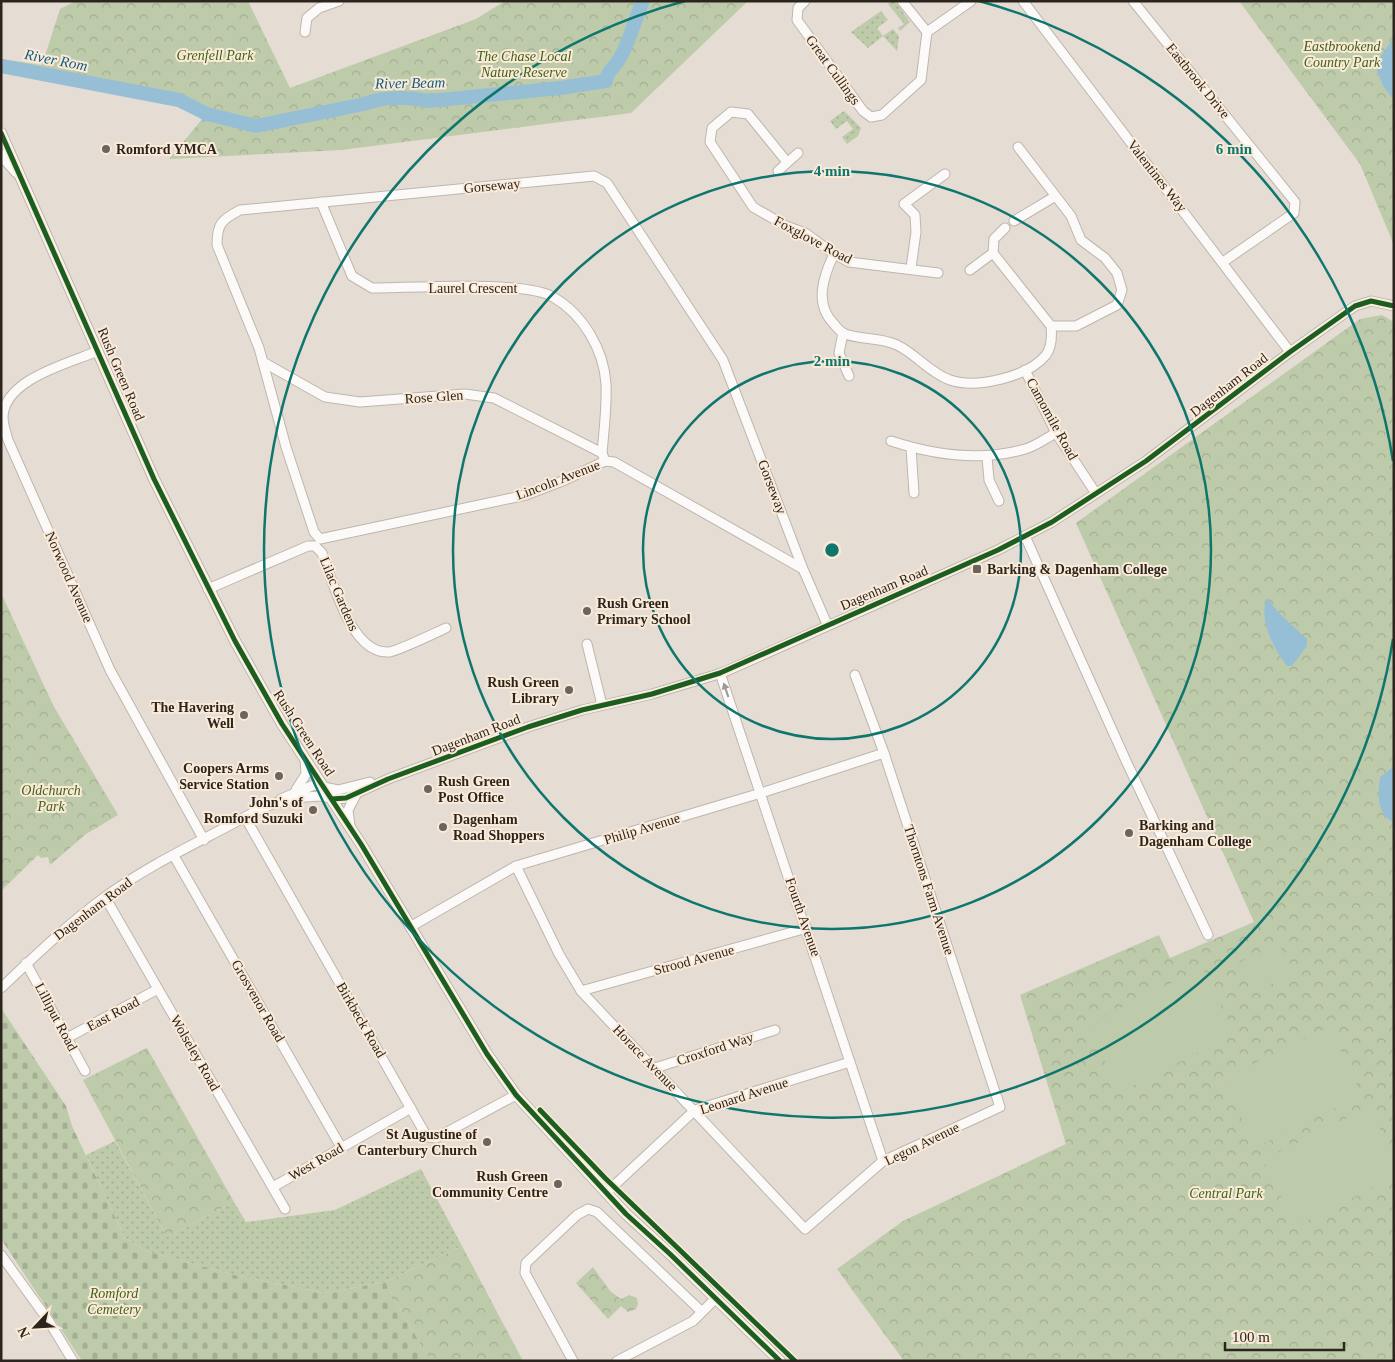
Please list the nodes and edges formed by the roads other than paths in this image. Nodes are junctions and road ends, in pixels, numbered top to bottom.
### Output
1 (339, 1) edge
2 (805, 1) edge
3 (902, 1) edge
4 (971, 1) edge
5 (1023, 1) edge
6 (1133, 1) edge
7 (318, 5) edge
8 (305, 32) dead end
9 (926, 32) junction
10 (1, 132) edge
11 (1018, 147) dead end
12 (4, 149) edge
13 (798, 153) dead end
14 (1, 155) edge
15 (788, 162) junction
16 (778, 171) dead end
17 (18, 174) junction
18 (945, 174) dead end
19 (1054, 197) junction
20 (321, 202) junction
21 (1014, 221) dead end
22 (1005, 228) dead end
23 (993, 253) junction
24 (834, 254) junction
25 (1223, 262) junction
26 (911, 268) junction
27 (970, 270) dead end
28 (938, 273) dead end
29 (1394, 306) edge
30 (1051, 326) junction
31 (843, 333) junction
32 (98, 351) junction
33 (1290, 352) junction
34 (263, 362) junction
35 (1025, 370) junction
36 (849, 376) dead end
37 (1056, 433) junction
38 (891, 441) dead end
39 (911, 448) junction
40 (604, 457) junction
41 (987, 457) junction
42 (1095, 492) junction
43 (914, 493) dead end
44 (999, 501) dead end
45 (1025, 536) junction
46 (317, 543) junction
47 (803, 569) junction
48 (208, 589) junction
49 (827, 624) junction
50 (446, 628) dead end
51 (587, 644) dead end
52 (720, 673) junction
53 (855, 675) dead end
54 (602, 704) junction
55 (884, 753) junction
56 (303, 754) junction
57 (388, 779) junction
58 (324, 786) junction
59 (343, 790) junction
60 (362, 790) junction
61 (294, 792) junction
62 (761, 793) junction
63 (312, 796) junction
64 (332, 799) junction
65 (275, 803) junction
66 (245, 817) junction
67 (351, 828) junction
68 (204, 840) junction
69 (174, 856) junction
70 (516, 866) junction
71 (105, 897) junction
72 (410, 927) junction
73 (807, 928) junction
74 (1208, 935) dead end
75 (26, 963) junction
76 (1, 988) edge
77 (158, 989) junction
78 (581, 991) junction
79 (775, 1030) dead end
80 (67, 1038) junction
81 (850, 1062) junction
82 (655, 1068) junction
83 (85, 1071) dead end
84 (516, 1095) junction
85 (1000, 1107) joint
86 (411, 1108) junction
87 (695, 1110) junction
88 (342, 1147) junction
89 (883, 1161) junction
90 (272, 1186) junction
91 (606, 1193) junction
92 (286, 1209) dead end
93 (626, 1214) junction
94 (614, 1226) junction
95 (805, 1229) joint
96 (1, 1255) edge
97 (715, 1298) junction
98 (701, 1311) junction
99 (73, 1361) edge
100 (573, 1361) edge
101 (617, 1361) edge
102 (780, 1361) edge

1 - 7 street
2 - 9 street, Great Cullings
3 - 9 street
4 - 9 street
5 - 25 street, Valentines Way
6 - 25 street, Eastbrook Drive
7 - 8 street
10 - 12 main road, Rush Green Road
11 - 19 street
12 - 17 main road, Rush Green Road
13 - 15 street
14 - 17 main road, Rush Green Road
15 - 16 street
15 - 24 street, Foxglove Road
17 - 32 main road, Rush Green Road
18 - 26 street
19 - 21 street
19 - 30 street
20 - 34 street, Gorseway
20 - 40 street, Laurel Crescent
20 - 47 street, Gorseway
22 - 23 street
23 - 27 street
23 - 30 street
24 - 26 street, Foxglove Road
24 - 31 street
25 - 33 street, Valentines Way
26 - 28 street, Foxglove Road
29 - 33 street, Dagenham Road
30 - 35 street
31 - 35 street
31 - 36 street
32 - 48 main road, Rush Green Road
32 - 68 street, Norwood Avenue
33 - 42 street, Dagenham Road
34 - 40 street, Rose Glen
34 - 46 street, Gorseway
35 - 37 street, Camomile Road
37 - 41 street
37 - 42 street, Camomile Road
38 - 39 street
39 - 41 street
39 - 43 street
40 - 46 street, Lincoln Avenue
40 - 47 street, Lincoln Avenue
41 - 44 street
42 - 45 street, Dagenham Road
45 - 49 street, Dagenham Road
45 - 74 street
46 - 48 street, Lincoln Avenue
46 - 50 street, Lilac Gardens
47 - 49 street, Gorseway
48 - 56 main road, Rush Green Road
49 - 52 street, Dagenham Road
51 - 54 street
52 - 54 street, Dagenham Road
62 -> 52 street, Fourth Avenue
53 - 55 street, Thorntons Farm Avenue
54 - 57 street, Dagenham Road
55 - 62 street, Philip Avenue
55 - 85 street, Thorntons Farm Avenue
56 - 58 main road, Rush Green Road
56 - 61 street
57 - 59 street, Dagenham Road
57 - 60 street, Dagenham Road
58 - 59 street, Dagenham Road
58 - 61 street, Dagenham Road
58 - 63 street, Dagenham Road
58 - 64 main road, Rush Green Road
59 - 64 street, Dagenham Road
60 - 64 street, Dagenham Road
60 - 67 street
61 - 65 street, Dagenham Road
62 - 70 street, Philip Avenue
62 - 73 street, Fourth Avenue
63 - 64 street, Dagenham Road
63 - 65 street, Dagenham Road
64 - 67 main road, Rush Green Road
65 - 66 street, Dagenham Road
66 - 68 street, Dagenham Road
66 - 86 street, Birkbeck Road
67 - 72 main road, Rush Green Road
68 - 69 street, Dagenham Road
69 - 71 street, Dagenham Road
69 - 88 street, Grosvenor Road
70 - 72 street, Philip Avenue
70 - 78 street, Horace Avenue
71 - 75 street, Dagenham Road
71 - 77 street, Wolseley Road
72 - 84 main road, Rush Green Road
73 - 78 street, Strood Avenue
73 - 81 street, Fourth Avenue
75 - 76 street, Dagenham Road
75 - 80 street, Lilliput Road
77 - 80 street, East Road
77 - 90 street, Wolseley Road
78 - 82 street, Horace Avenue
79 - 82 street, Croxford Way
80 - 83 street, Lilliput Road
81 - 87 street, Leonard Avenue
81 - 89 street, Fourth Avenue
82 - 87 street, Horace Avenue
84 - 86 street, Birkbeck Road
84 - 91 main road, Rush Green Road
85 - 89 street, Legon Avenue
86 - 88 street, West Road
87 - 91 street, Leonard Avenue
87 - 95 street, Horace Avenue
88 - 90 street, West Road
89 - 95 street, Legon Avenue
90 - 92 street, Wolseley Road
91 - 93 main road, Rush Green Road
93 - 94 street
93 - 97 main road, Rush Green Road
94 - 98 street
94 - 100 street
96 - 99 street
97 - 98 street
97 - 102 main road, Rush Green Road
98 - 101 street

